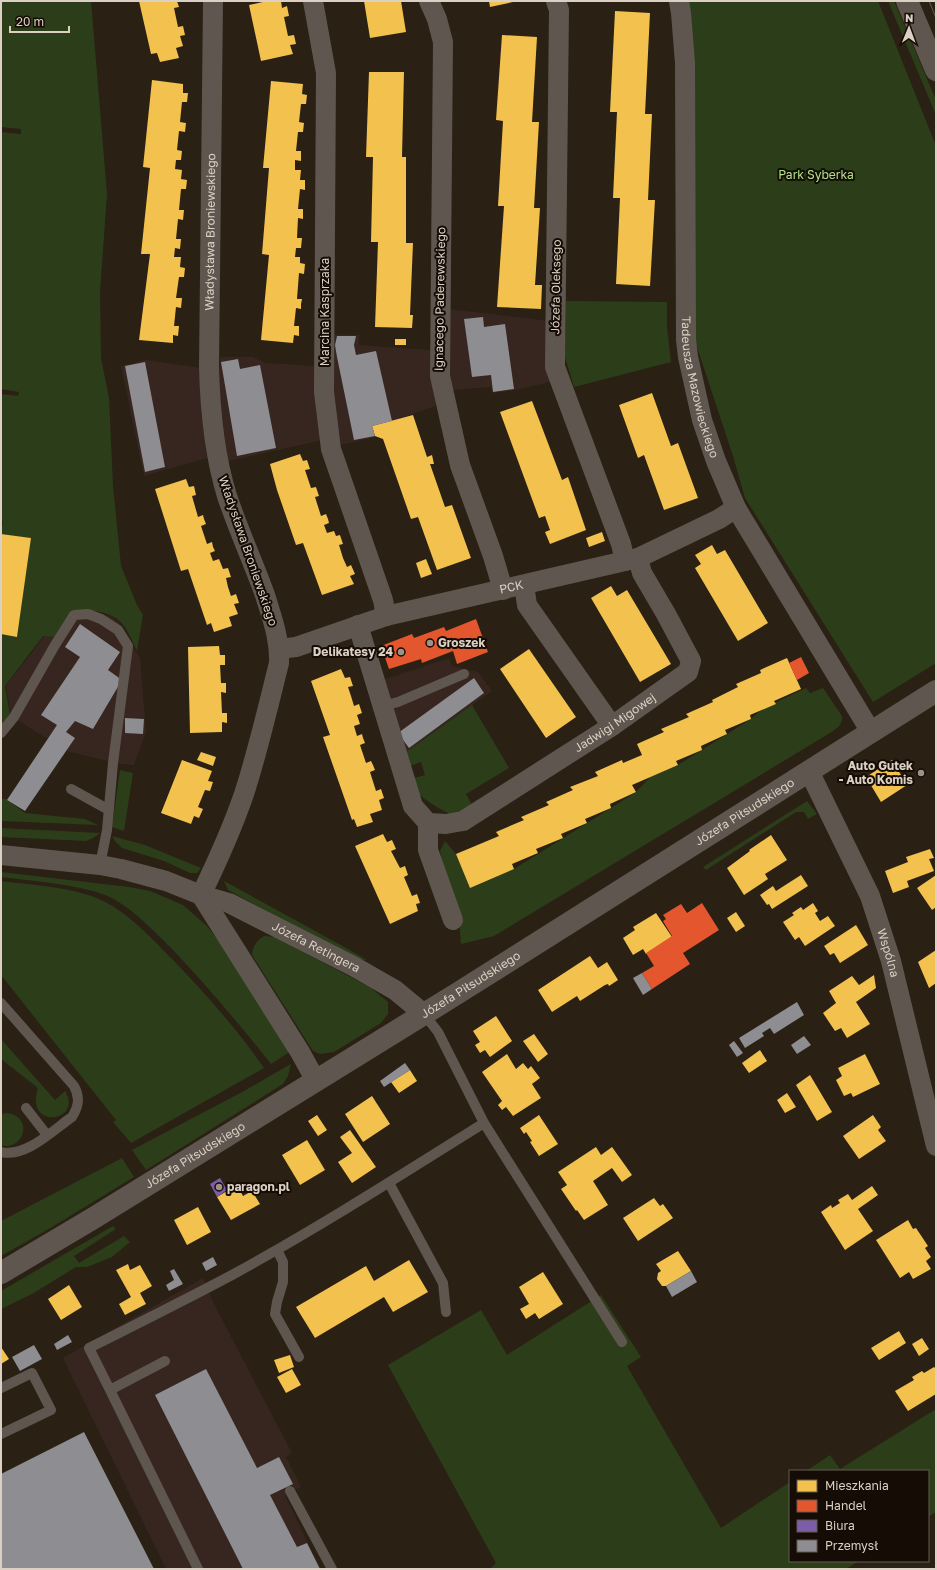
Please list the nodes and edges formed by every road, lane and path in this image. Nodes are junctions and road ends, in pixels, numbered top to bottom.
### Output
1 (213, 1) edge
2 (313, 1) edge
3 (429, 1) edge
4 (556, 1) edge
5 (679, 1) edge
6 (907, 1) edge
7 (936, 70) edge
8 (736, 508) junction
9 (632, 559) junction
10 (524, 585) junction
11 (503, 590) junction
12 (386, 616) junction
13 (358, 625) junction
14 (280, 649) junction
15 (464, 674) dead end
16 (934, 696) edge
17 (383, 706) junction
18 (612, 726) junction
19 (871, 732) junction
20 (1, 733) edge
21 (809, 771) junction
22 (71, 789) dead end
23 (109, 810) junction
24 (428, 823) junction
25 (1, 854) edge
26 (100, 865) junction
27 (201, 896) junction
28 (453, 920) dead end
29 (1, 1003) edge
30 (424, 1014) junction
31 (316, 1081) junction
32 (26, 1108) dead end
33 (484, 1123) junction
34 (47, 1135) junction
35 (936, 1146) edge
36 (1, 1152) edge
37 (389, 1183) junction
38 (277, 1250) junction
39 (1, 1273) edge
40 (446, 1312) dead end
41 (622, 1342) dead end
42 (298, 1357) dead end
43 (165, 1362) dead end
44 (1, 1388) edge
45 (110, 1390) junction
46 (1, 1434) edge
47 (290, 1491) dead end
48 (198, 1569) edge
49 (332, 1569) edge

1 - 14 street, Władysława Broniewskiego
2 - 12 street, Marcina Kasprzaka
3 - 11 street, Ignacego Paderewskiego
4 - 9 street, Józefa Oleksego
5 - 8 street, Tadeusza Mazowieckiego
6 - 7 street
8 - 9 street, PCK
8 - 19 street, Tadeusza Mazowieckiego
9 - 10 street, PCK
9 - 18 street, Jadwigi Migowej
10 - 11 street, PCK
10 - 18 street
11 - 12 street, PCK
12 - 13 street, PCK
13 - 14 street, PCK
13 - 17 street
14 - 27 street, Władysława Broniewskiego
15 - 17 lane
16 - 19 street, Józefa Piłsudskiego
17 - 24 street
18 - 24 street, Jadwigi Migowej
19 - 21 street, Józefa Piłsudskiego
20 - 23 lane
21 - 30 street, Józefa Piłsudskiego
21 - 35 street, Wspólna
22 - 23 lane
23 - 26 lane
24 - 28 street
25 - 26 street, Józefa Retingera
26 - 27 street, Józefa Retingera
27 - 30 street, Józefa Retingera
27 - 31 street
29 - 34 lane
30 - 31 street, Józefa Piłsudskiego
30 - 33 lane
31 - 39 street, Józefa Piłsudskiego
32 - 34 lane
33 - 37 lane
33 - 41 lane
34 - 36 lane
37 - 38 lane
37 - 40 lane
38 - 42 lane
38 - 45 lane
43 - 45 lane
44 - 46 lane
45 - 48 lane
47 - 49 lane

